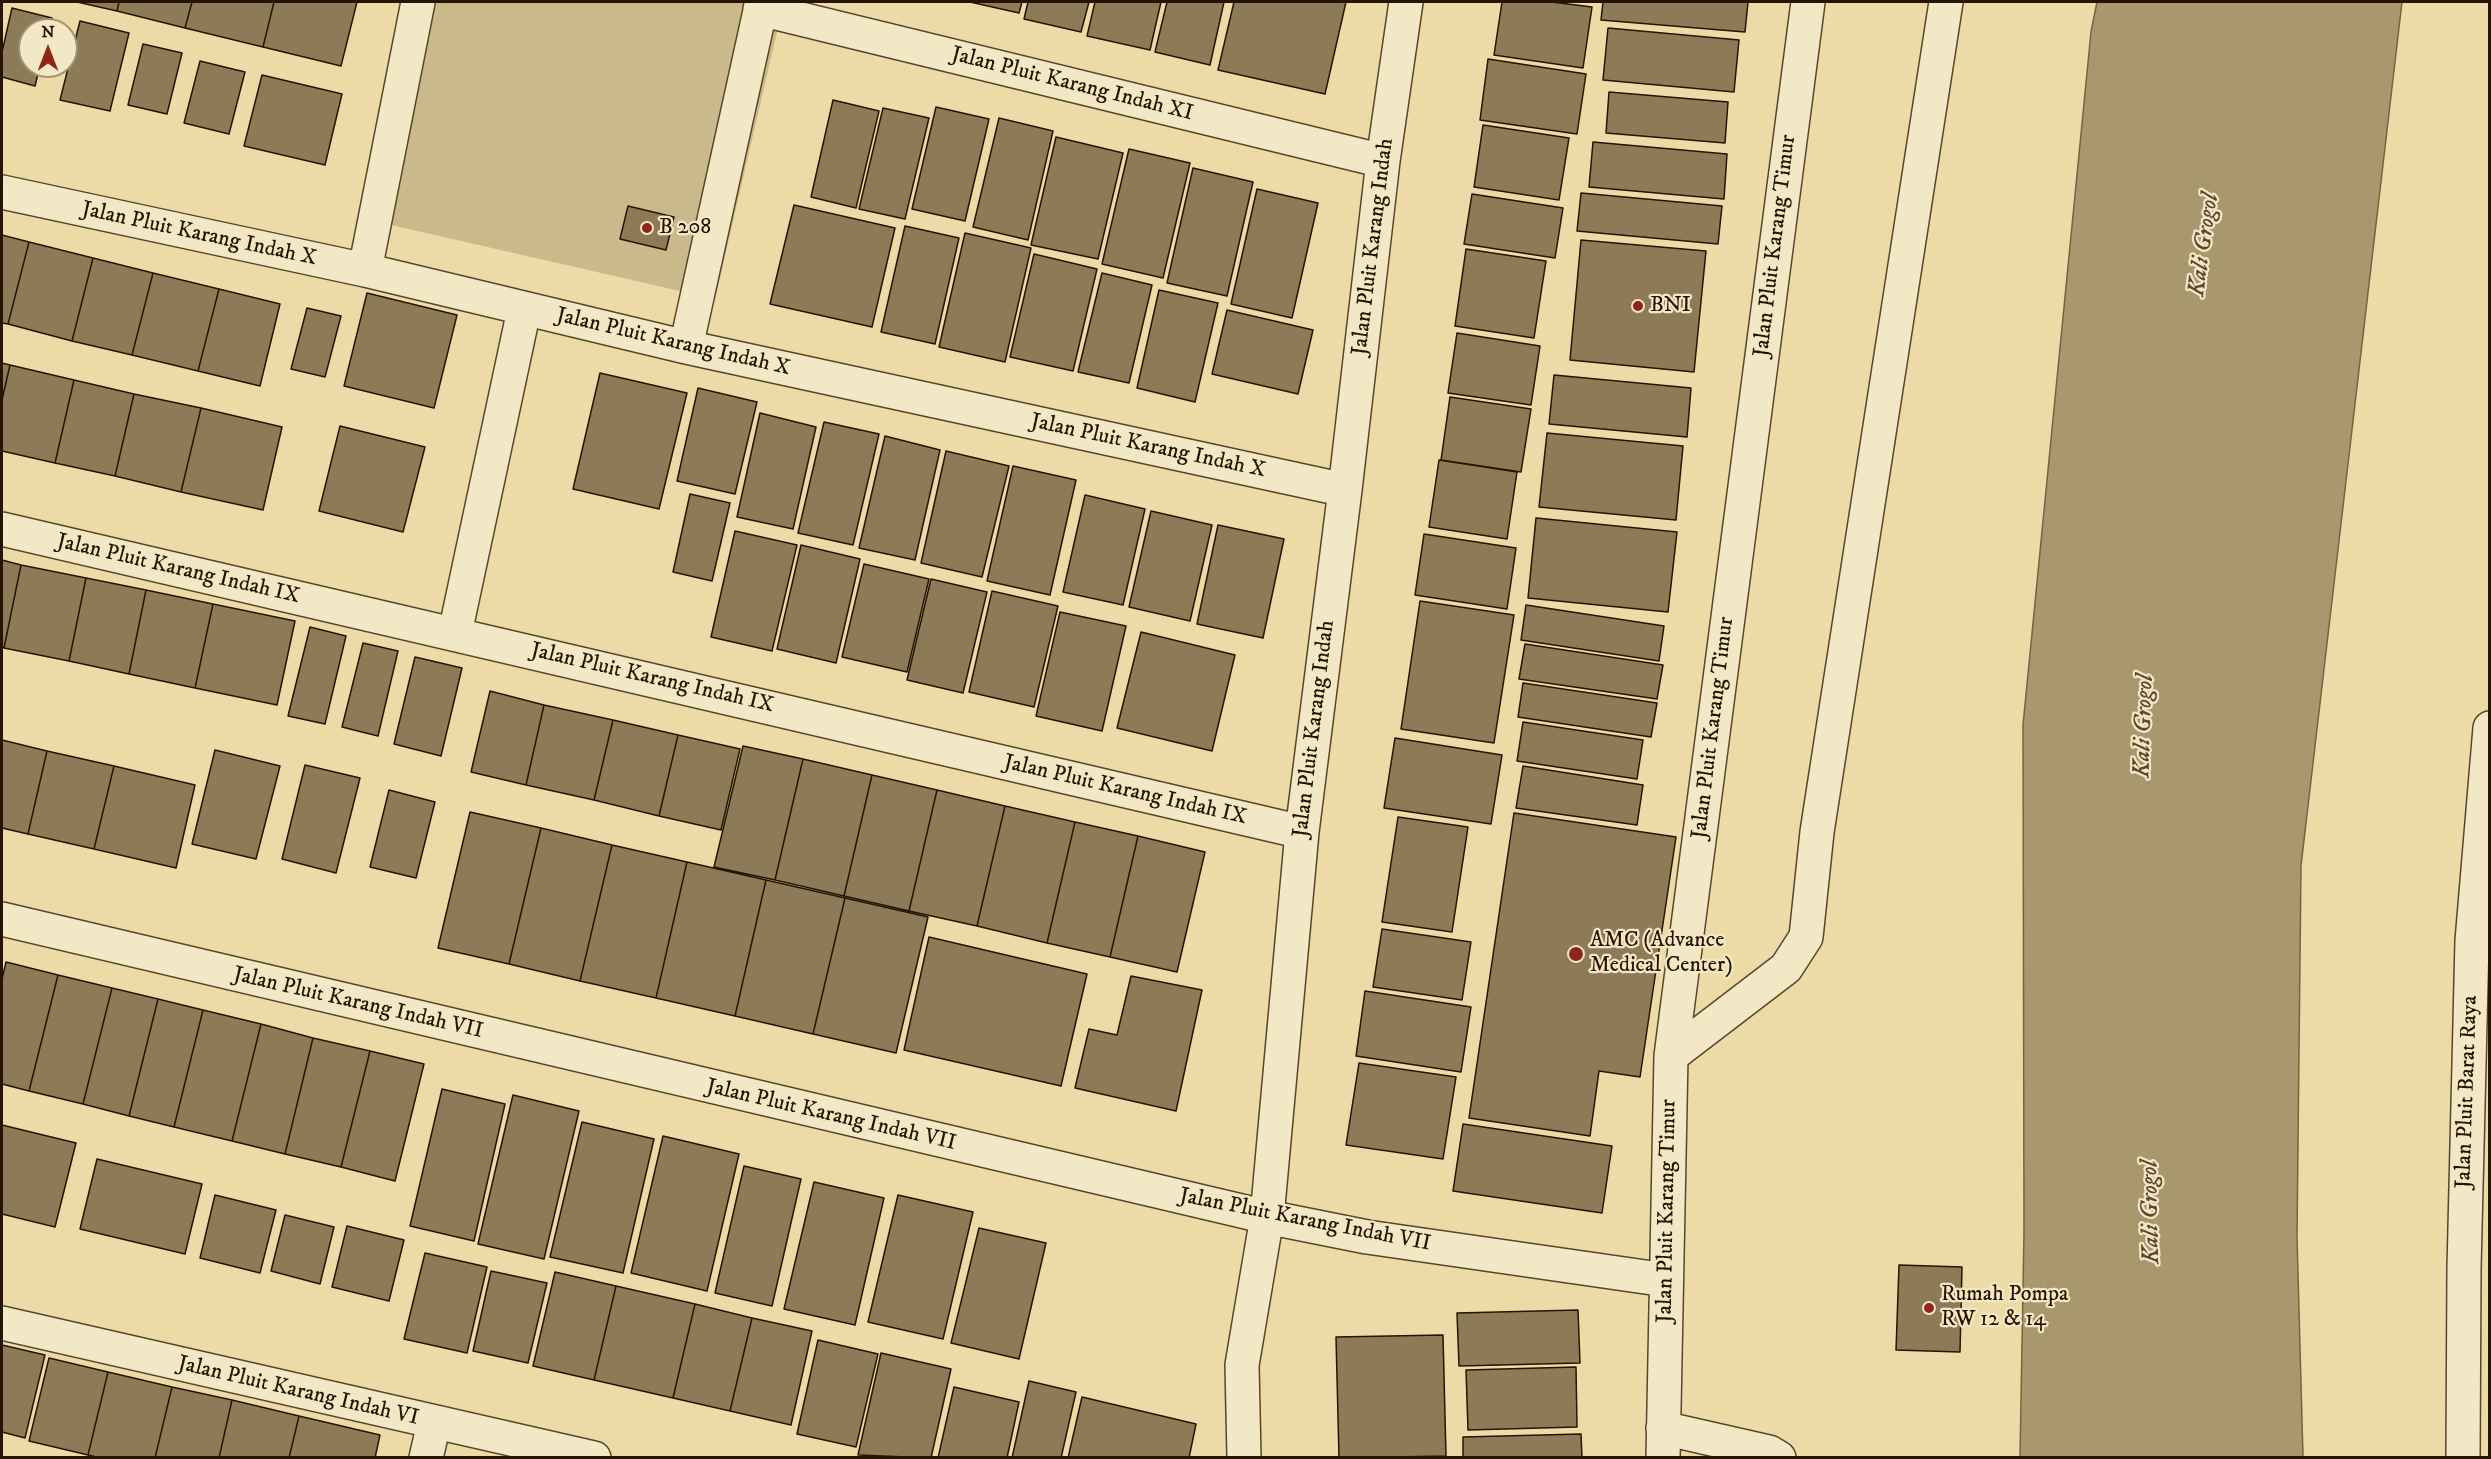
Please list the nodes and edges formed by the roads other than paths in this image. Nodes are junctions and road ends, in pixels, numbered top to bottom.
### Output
1 (418, 2) edge
2 (1406, 2) edge
3 (1808, 2) edge
4 (1946, 2) edge
5 (761, 5) edge
6 (1383, 161) junction
7 (2, 192) edge
8 (365, 270) junction
9 (524, 310) junction
10 (686, 347) junction
11 (1345, 490) junction
12 (2, 529) edge
13 (455, 633) junction
14 (2490, 728) edge
15 (1302, 832) junction
16 (2, 919) edge
17 (1671, 1056) junction
18 (1267, 1217) junction
19 (1666, 1280) junction
20 (2, 1323) edge
21 (434, 1423) junction
22 (1663, 1443) edge
23 (426, 1458) edge
24 (594, 1458) edge
25 (1244, 1458) edge
26 (1779, 1458) edge
27 (2463, 1458) edge

1 - 8 street
2 - 6 street, Jalan Pluit Karang Indah
3 - 17 street, Jalan Pluit Karang Timur
4 - 17 street
5 - 6 street, Jalan Pluit Karang Indah XI
5 - 10 street
6 - 11 street, Jalan Pluit Karang Indah
7 - 8 street, Jalan Pluit Karang Indah X
8 - 9 street, Jalan Pluit Karang Indah X
9 - 10 street, Jalan Pluit Karang Indah X
9 - 13 street
10 - 11 street, Jalan Pluit Karang Indah X
11 - 15 street, Jalan Pluit Karang Indah
12 - 13 street, Jalan Pluit Karang Indah IX
13 - 15 street, Jalan Pluit Karang Indah IX
14 - 27 street, Jalan Pluit Barat Raya
15 - 18 street, Jalan Pluit Karang Indah
16 - 18 street, Jalan Pluit Karang Indah VII
17 - 19 street, Jalan Pluit Karang Timur
18 - 19 street, Jalan Pluit Karang Indah VII
18 - 25 street, Jalan Pluit Karang Indah
19 - 22 street, Jalan Pluit Karang Timur
20 - 21 street, Jalan Pluit Karang Indah VI
21 - 23 street
21 - 24 street, Jalan Pluit Karang Indah VI
22 - 26 street

